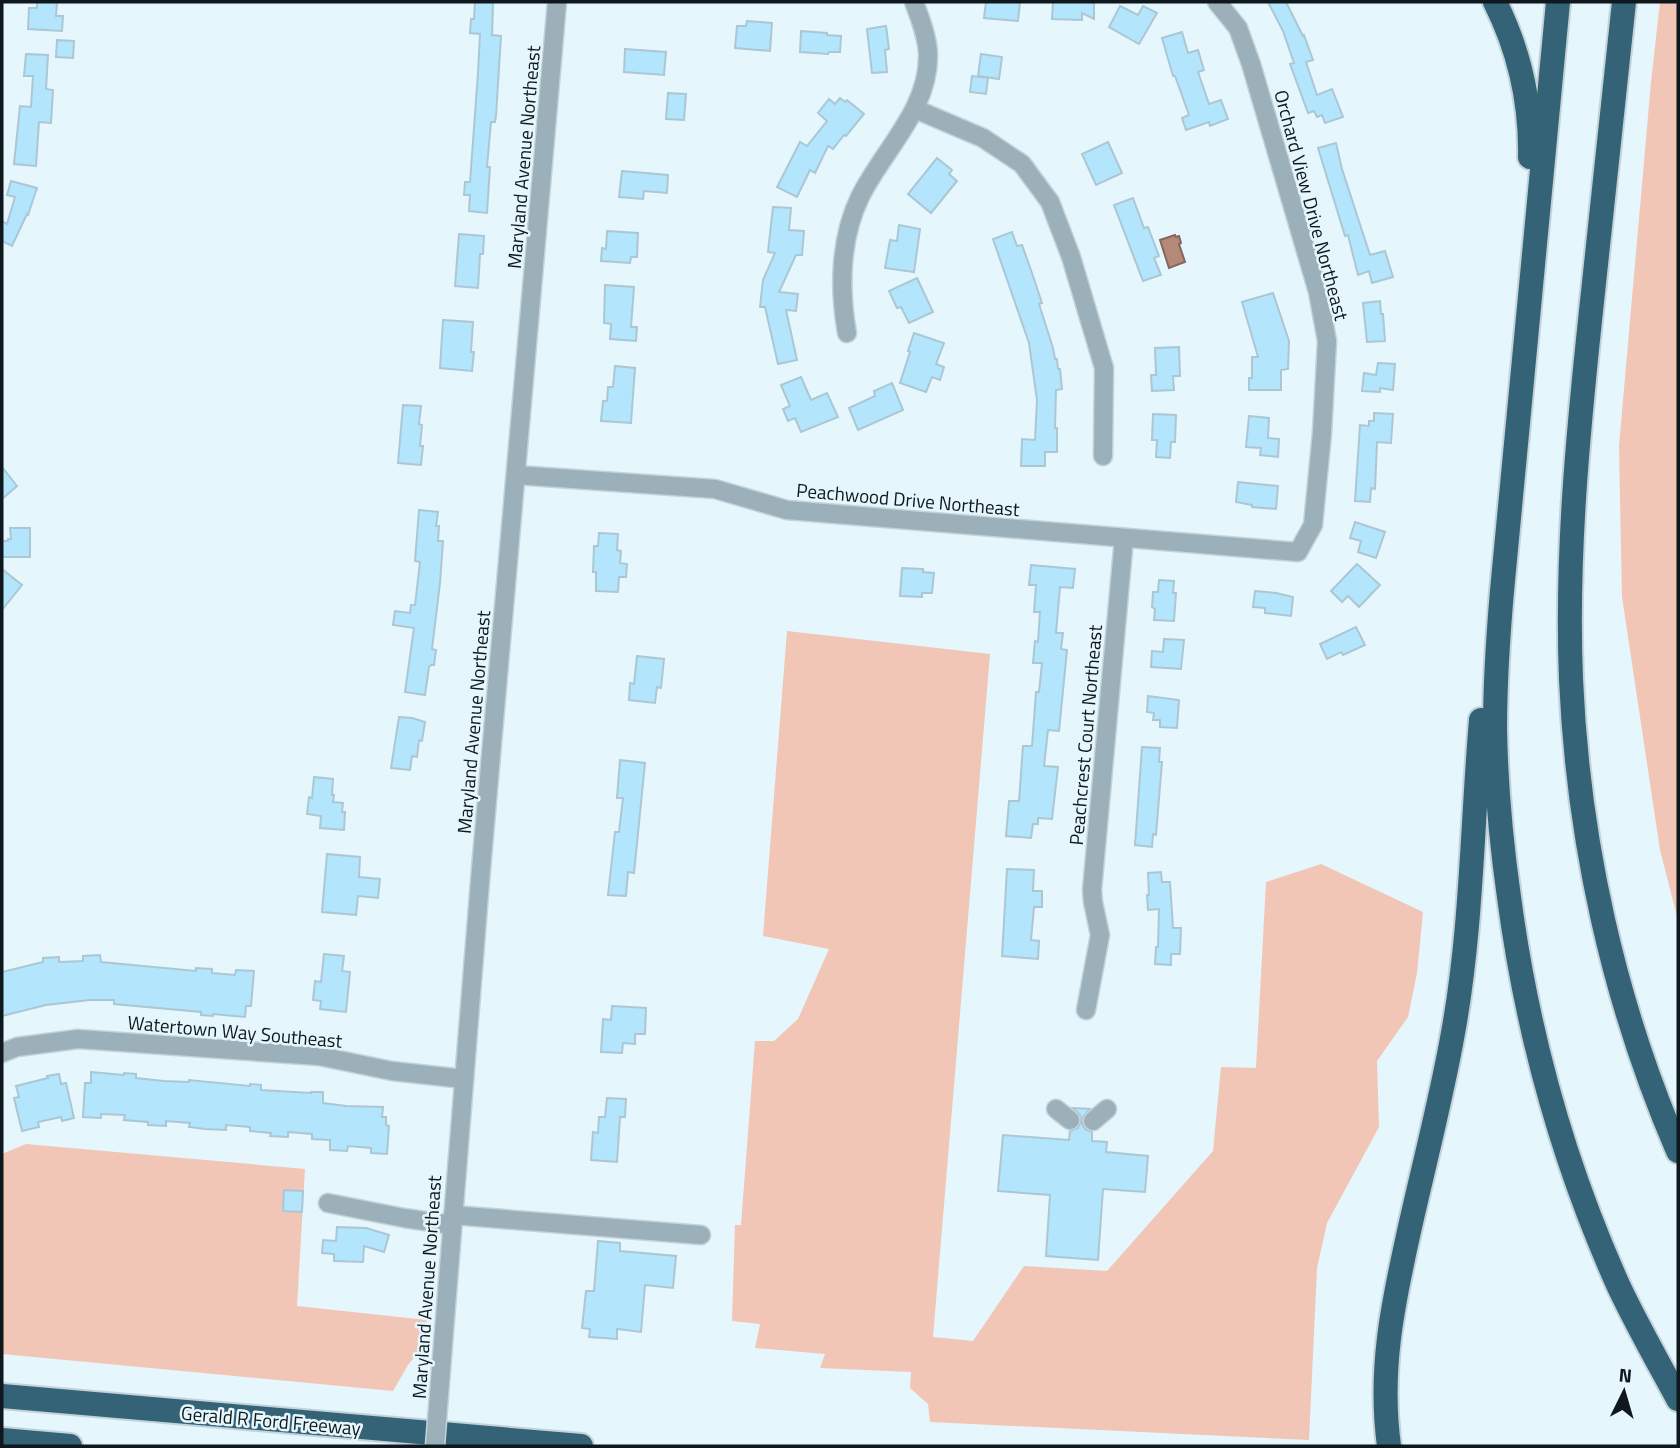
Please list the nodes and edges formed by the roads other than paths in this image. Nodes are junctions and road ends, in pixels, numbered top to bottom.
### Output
1 (557, 2) edge
2 (914, 2) edge
3 (1217, 2) edge
4 (1495, 2) edge
5 (1558, 2) edge
6 (1623, 2) edge
7 (915, 109) junction
8 (847, 333) dead end
9 (1526, 334) junction
10 (1103, 456) dead end
11 (516, 475) junction
12 (1124, 538) junction
13 (1298, 552) joint
14 (1502, 592) junction
15 (1086, 1010) dead end
16 (2, 1053) edge
17 (464, 1079) junction
18 (1056, 1109) dead end
19 (1070, 1120) dead end
20 (1678, 1151) edge
21 (328, 1203) dead end
22 (452, 1220) junction
23 (701, 1236) dead end
24 (2, 1396) edge
25 (1678, 1399) edge
26 (2, 1440) edge
27 (70, 1446) edge
28 (435, 1446) edge
29 (582, 1446) edge
30 (1389, 1446) edge

1 - 11 street, Maryland Avenue Northeast
2 - 7 street
3 - 13 street, Orchard View Drive Northeast
4 - 9 highway
5 - 9 highway
6 - 20 highway
7 - 8 street
7 - 10 street
9 - 14 highway
11 - 12 street, Peachwood Drive Northeast
11 - 17 street, Maryland Avenue Northeast
12 - 13 street, Peachwood Drive Northeast
12 - 15 street, Peachcrest Court Northeast
14 - 25 highway
14 - 30 highway
16 - 17 street, Watertown Way Southeast
17 - 22 street, Maryland Avenue Northeast
18 - 19 street
21 - 22 street
22 - 23 street
22 - 28 street, Maryland Avenue Northeast, bridge
24 - 29 highway, Gerald R Ford Freeway
26 - 27 highway

